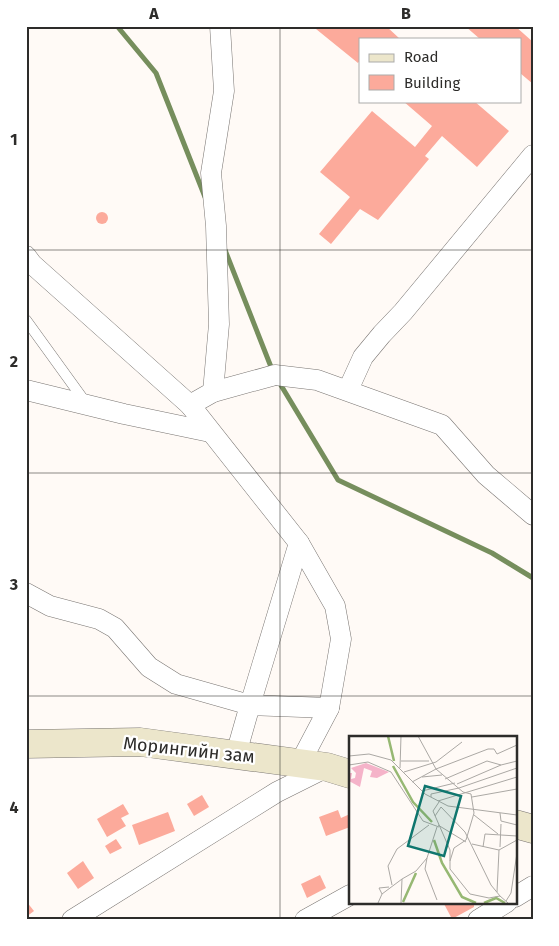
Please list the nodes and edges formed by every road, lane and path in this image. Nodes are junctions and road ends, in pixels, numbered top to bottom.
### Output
1 (220, 26) edge
2 (533, 155) edge
3 (28, 264) edge
4 (26, 320) edge
5 (26, 390) edge
6 (348, 390) junction
7 (213, 392) junction
8 (86, 404) junction
9 (190, 405) junction
10 (210, 432) junction
11 (533, 515) edge
12 (299, 543) junction
13 (26, 593) edge
14 (250, 705) junction
15 (329, 708) junction
16 (26, 744) edge
17 (236, 754) junction
18 (300, 763) junction
19 (338, 771) edge
20 (516, 824) edge
21 (533, 829) edge
22 (533, 886) edge
23 (349, 896) edge
24 (516, 896) edge
25 (504, 904) edge
26 (72, 920) edge
27 (305, 920) edge
28 (478, 920) edge

1 - 7 street
2 - 6 street
3 - 9 street
4 - 8 lane
5 - 8 street
6 - 7 street
6 - 11 street
7 - 9 street
8 - 10 street
9 - 10 street
10 - 12 street
12 - 14 street
12 - 15 street
13 - 14 street
14 - 15 street
14 - 17 street
15 - 18 street
16 - 17 main road, Морингийн зам
17 - 18 main road, Морингийн зам
18 - 19 main road, Морингийн зам
19 - 26 street
20 - 21 main road
22 - 24 street
23 - 27 street
25 - 28 street

